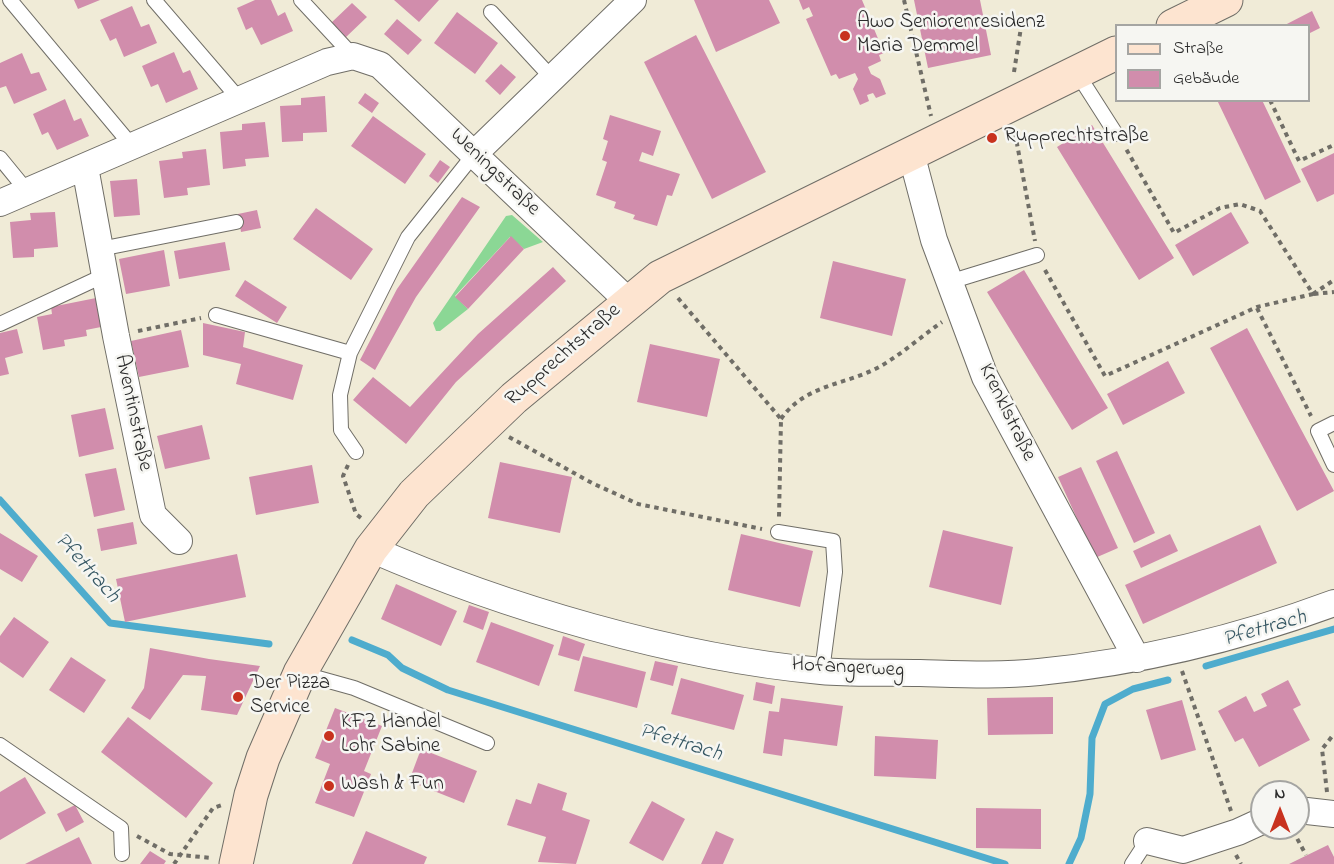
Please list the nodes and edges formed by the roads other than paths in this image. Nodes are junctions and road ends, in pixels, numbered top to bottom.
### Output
1 (10, 0) edge
2 (154, 0) edge
3 (301, 0) edge
4 (633, 0) edge
5 (1226, 0) edge
6 (491, 12) dead end
7 (1177, 24) edge
8 (1115, 53) edge
9 (353, 56) junction
10 (1076, 72) junction
11 (551, 77) junction
12 (240, 100) junction
13 (1116, 134) road end
14 (132, 146) junction
15 (924, 146) junction
16 (475, 153) junction
17 (0, 158) edge
18 (85, 167) junction
19 (27, 191) junction
20 (0, 203) edge
21 (236, 222) dead end
22 (100, 249) junction
23 (1037, 255) road end
24 (105, 275) junction
25 (952, 284) junction
26 (628, 301) junction
27 (216, 315) road end
28 (0, 324) edge
29 (350, 353) junction
30 (1334, 423) edge
31 (356, 452) road end
32 (1334, 465) edge
33 (778, 532) road end
34 (179, 541) dead end
35 (375, 543) junction
36 (1334, 603) edge
37 (1137, 659) junction
38 (822, 671) junction
39 (300, 673) junction
40 (487, 743) dead end
41 (0, 745) edge
42 (1310, 811) edge
43 (1332, 813) edge
44 (1250, 826) edge
45 (1147, 841) joint
46 (122, 854) dead end
47 (236, 864) edge
48 (1132, 864) edge

1 - 14 lane
2 - 12 lane
3 - 9 lane, Weningstraße
4 - 11 street
5 - 7 main road
6 - 11 lane
8 - 10 main road, Rupprechtstraße
9 - 12 street
9 - 16 street, Weningstraße
10 - 13 lane
10 - 15 main road, Rupprechtstraße
11 - 16 street
12 - 14 street
14 - 18 street
15 - 25 street, Krenklstraße
15 - 26 main road, Rupprechtstraße
16 - 26 street, Weningstraße
16 - 29 lane
17 - 19 lane
18 - 19 street
18 - 22 street, Aventinstraße
19 - 20 street
21 - 22 lane
22 - 24 street, Aventinstraße
23 - 25 lane
24 - 28 lane
24 - 34 street, Aventinstraße
25 - 37 street, Krenklstraße
26 - 35 main road, Rupprechtstraße
27 - 29 lane
29 - 31 lane
30 - 32 lane
33 - 38 lane
35 - 38 street, Hofangerweg
35 - 39 main road, Rupprechtstraße
36 - 37 street, Hofangerweg
37 - 38 street, Hofangerweg
39 - 40 lane
39 - 47 main road, Rupprechtstraße
41 - 46 lane
42 - 43 street
44 - 45 street
45 - 48 lane

